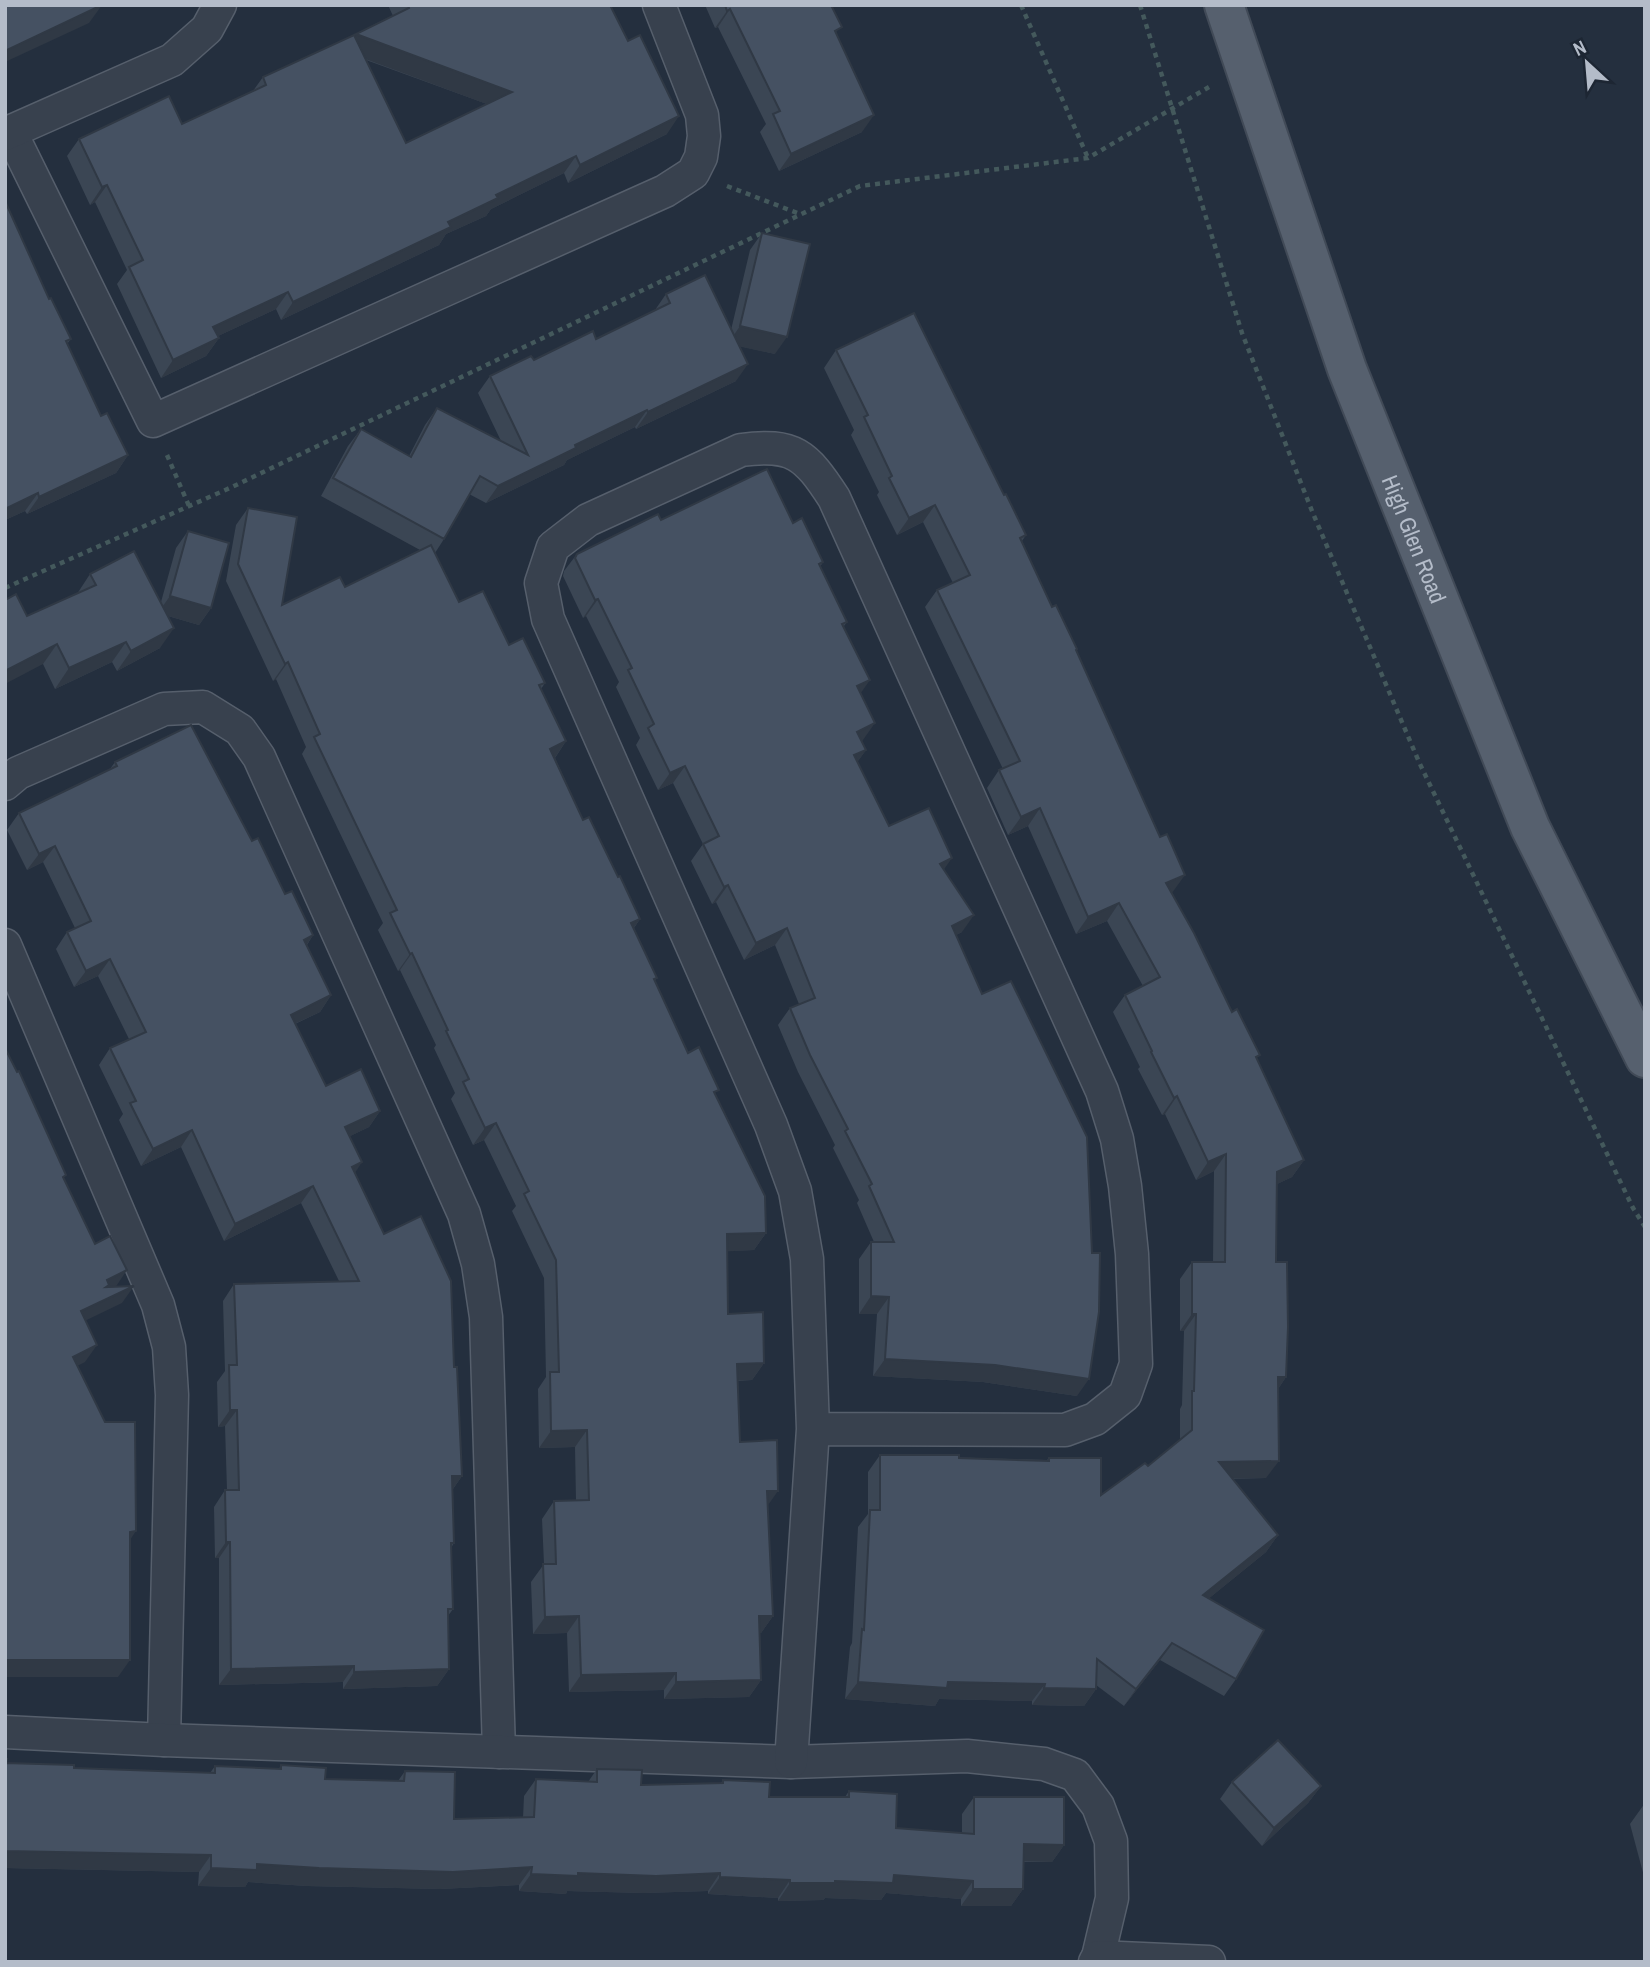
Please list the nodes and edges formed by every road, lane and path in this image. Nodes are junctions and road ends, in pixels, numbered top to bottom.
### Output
1 (219, 5) edge
2 (659, 5) edge
3 (1021, 5) edge
4 (1140, 5) edge
5 (1224, 5) edge
6 (1245, 65) junction
7 (1172, 109) junction
8 (8, 134) edge
9 (1088, 158) junction
10 (693, 173) junction
11 (801, 215) junction
12 (153, 421) junction
13 (189, 506) junction
14 (5, 588) edge
15 (5, 783) edge
16 (5, 945) edge
17 (1645, 1058) edge
18 (1645, 1227) edge
19 (813, 1429) junction
20 (5, 1732) edge
21 (164, 1740) junction
22 (499, 1752) junction
23 (791, 1762) junction
24 (1097, 1959) edge
25 (1209, 1962) edge

1 - 8 street
2 - 10 street
3 - 9 path
4 - 7 path
5 - 6 main road, High Glen Road
6 - 7 path
6 - 17 main road, High Glen Road
7 - 9 path
7 - 18 path
8 - 12 street
9 - 11 path
10 - 11 path
10 - 12 street
11 - 13 path
12 - 13 path
13 - 14 path
15 - 22 street
16 - 21 street
19 - 19 street
19 - 23 street
20 - 21 street
21 - 22 street
22 - 23 street
23 - 24 street
24 - 25 street

